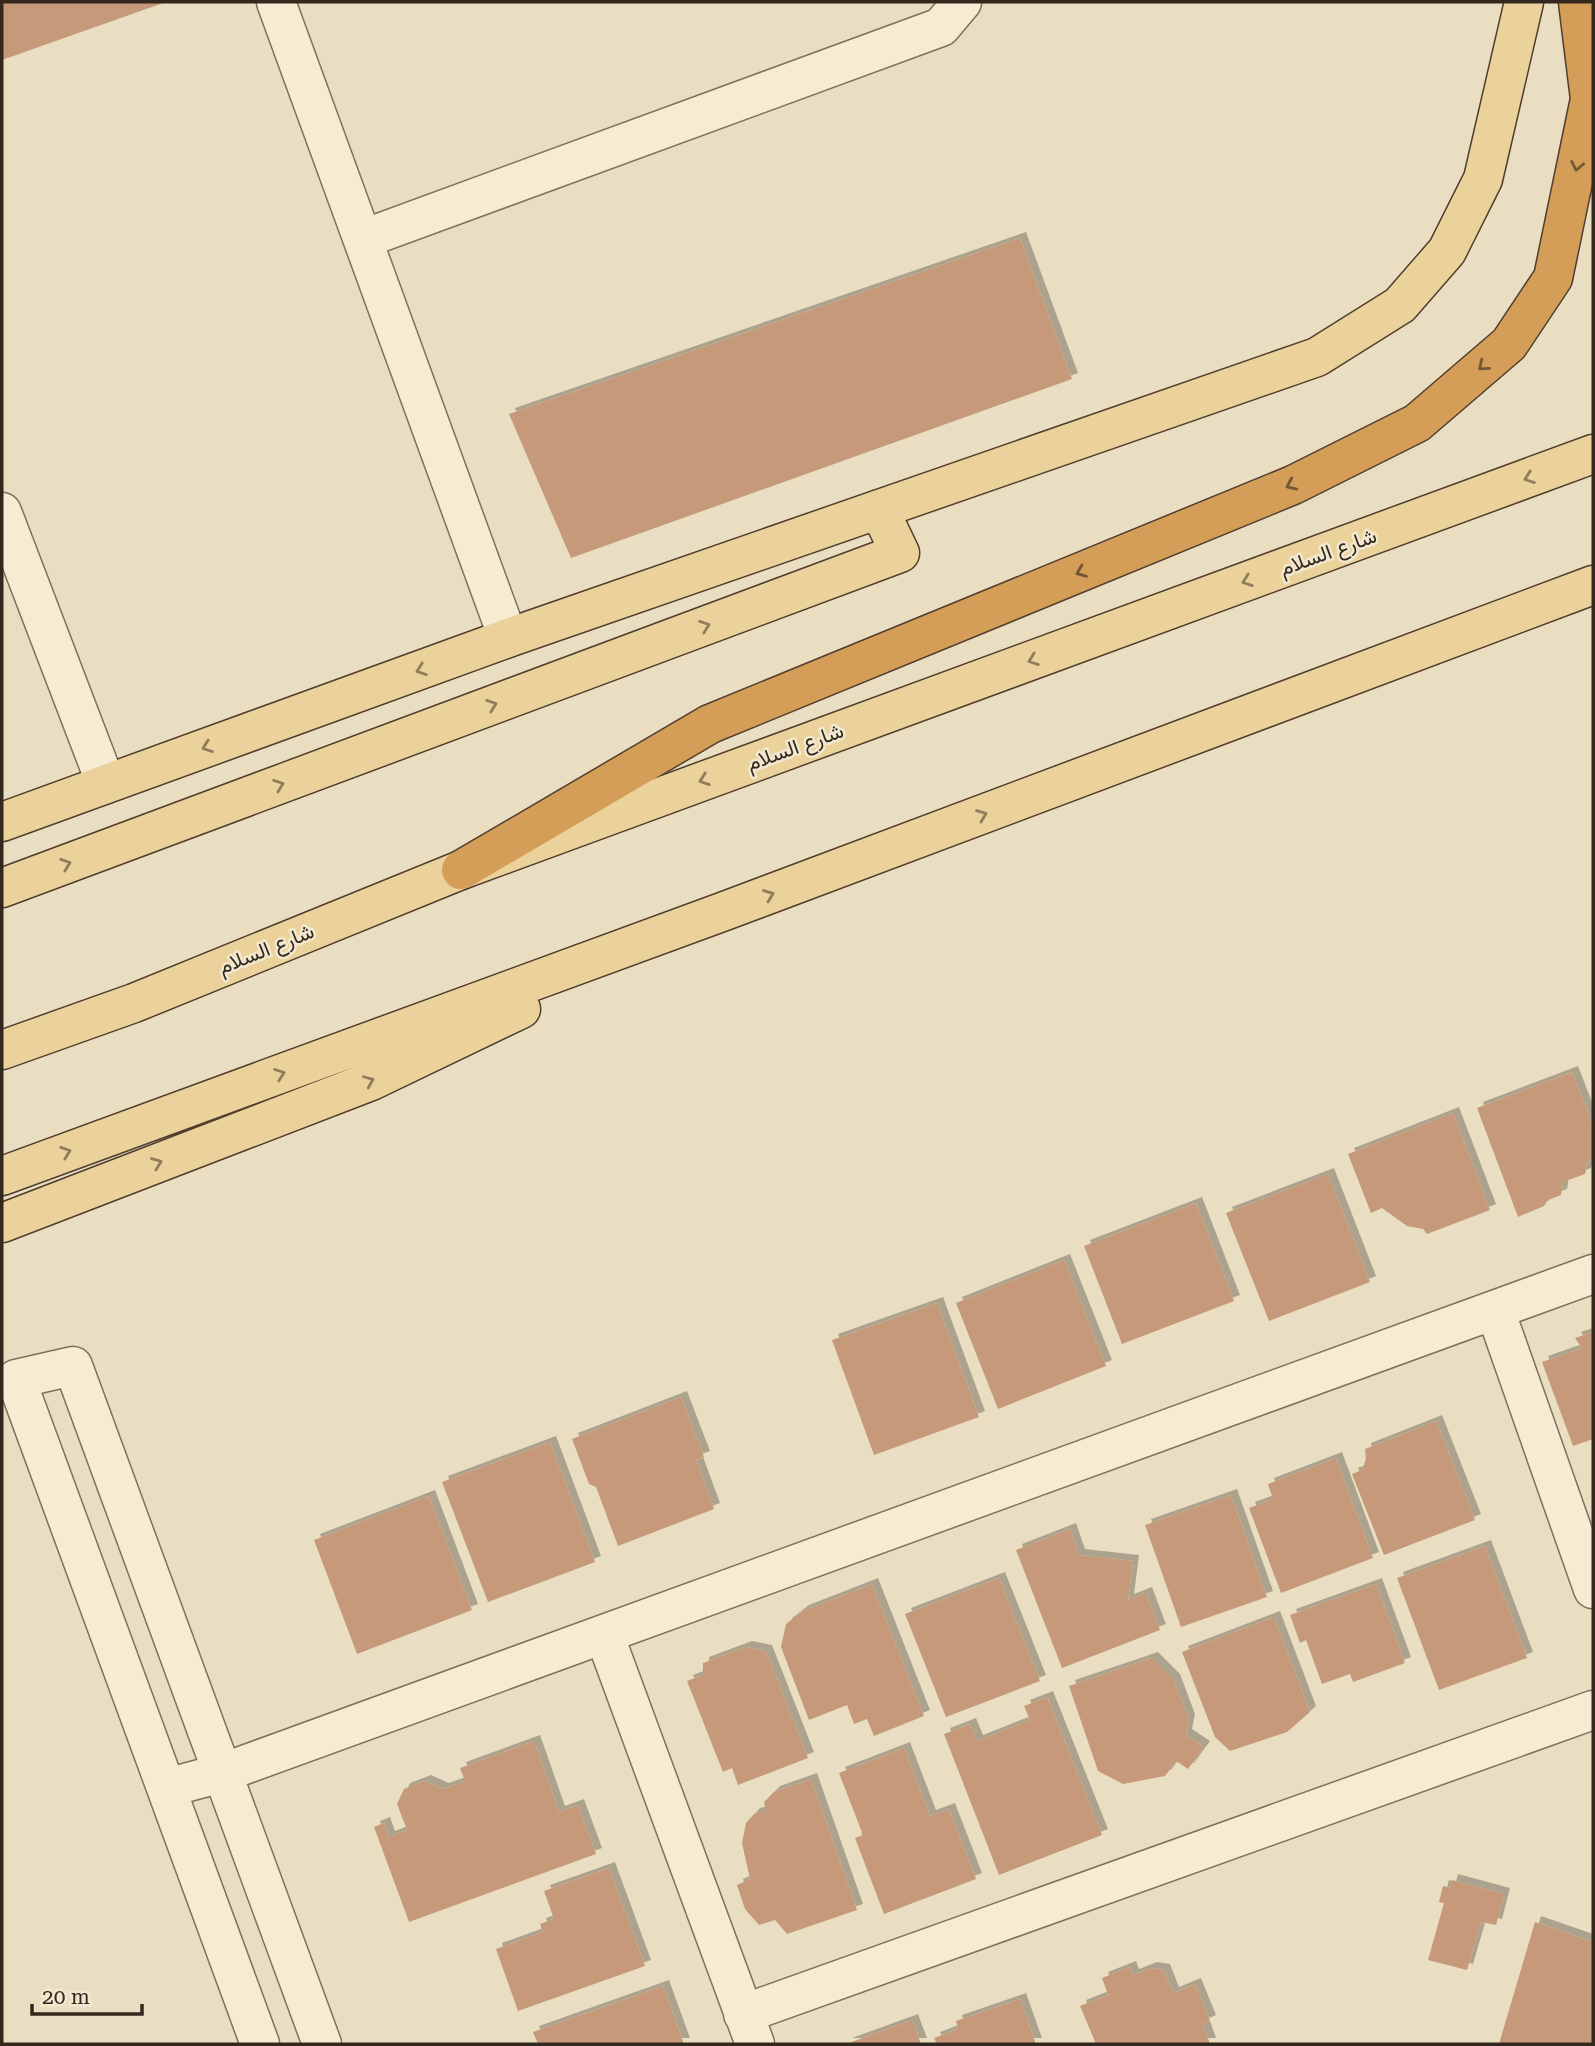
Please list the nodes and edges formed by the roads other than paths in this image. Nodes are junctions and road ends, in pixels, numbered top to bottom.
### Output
1 (276, 2) edge
2 (962, 2) edge
3 (1524, 2) edge
4 (1578, 2) edge
5 (363, 240) junction
6 (1593, 454) edge
7 (879, 509) junction
8 (2, 512) edge
9 (1593, 585) edge
10 (508, 638) junction
11 (106, 784) junction
12 (2, 822) edge
13 (461, 870) junction
14 (2, 888) edge
15 (722, 912) junction
16 (134, 1003) junction
17 (2, 1030) edge
18 (2, 1051) edge
19 (2, 1176) edge
20 (2, 1223) edge
21 (1593, 1274) edge
22 (1495, 1310) junction
23 (9, 1381) edge
24 (1593, 1589) edge
25 (604, 1634) junction
26 (1593, 1710) edge
27 (222, 1773) junction
28 (166, 1788) junction
29 (749, 2029) edge
30 (260, 2044) edge
31 (322, 2044) edge

1 - 5 street
2 - 5 street
3 - 7 main road
4 -> 13 highway
5 - 10 street
6 -> 13 main road, شارع السلام
7 - 10 main road
14 -> 7 main road
8 - 11 street
15 -> 9 main road
10 -> 11 main road
11 - 12 main road
13 - 16 main road, شارع السلام
19 -> 15 main road
20 -> 15 main road
16 - 17 main road
16 - 18 main road, شارع السلام
21 - 22 street
22 - 24 street
22 - 25 street
23 - 27 street
23 - 28 street
25 - 27 street
25 - 29 street
26 - 29 street
27 - 28 street
27 - 31 street
28 - 30 street

